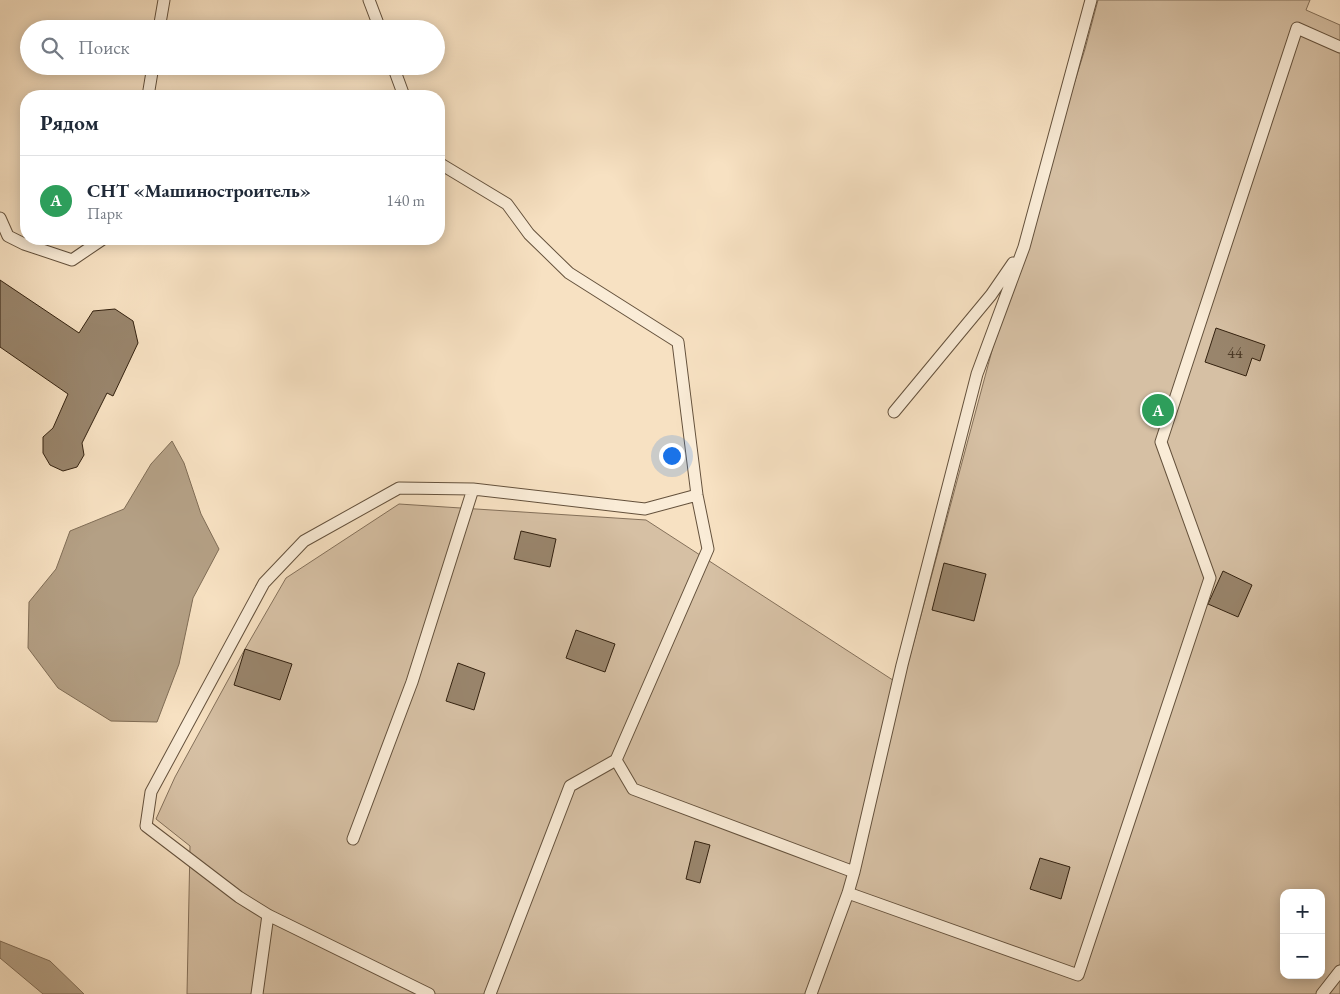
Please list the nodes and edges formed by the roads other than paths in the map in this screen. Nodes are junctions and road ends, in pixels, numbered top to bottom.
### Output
1 (164, 0) edge
2 (369, 0) edge
3 (1091, 0) edge
4 (161, 20) edge
5 (377, 20) edge
6 (1340, 47) edge
7 (152, 75) edge
8 (396, 75) edge
9 (149, 90) edge
10 (402, 90) edge
11 (445, 167) edge
12 (0, 218) edge
13 (4, 236) edge
14 (20, 242) edge
15 (27, 245) edge
16 (94, 245) edge
17 (1024, 247) junction
18 (894, 412) dead end
19 (473, 489) junction
20 (697, 496) junction
21 (616, 760) junction
22 (353, 839) dead end
23 (854, 872) junction
24 (848, 893) junction
25 (268, 915) junction
26 (1340, 971) edge
27 (257, 994) edge
28 (430, 994) edge
29 (490, 994) edge
30 (810, 994) edge
31 (1322, 994) edge

1 - 4 lane
2 - 5 lane
3 - 17 lane
6 - 24 lane
7 - 9 lane
8 - 10 lane
11 - 20 lane
12 - 13 lane
13 - 14 lane
15 - 16 lane
17 - 18 lane
17 - 23 lane
19 - 20 lane
19 - 22 lane
19 - 25 lane
20 - 21 lane
21 - 23 lane
21 - 29 lane
23 - 24 lane
24 - 30 lane
25 - 27 lane
25 - 28 lane
26 - 31 lane

